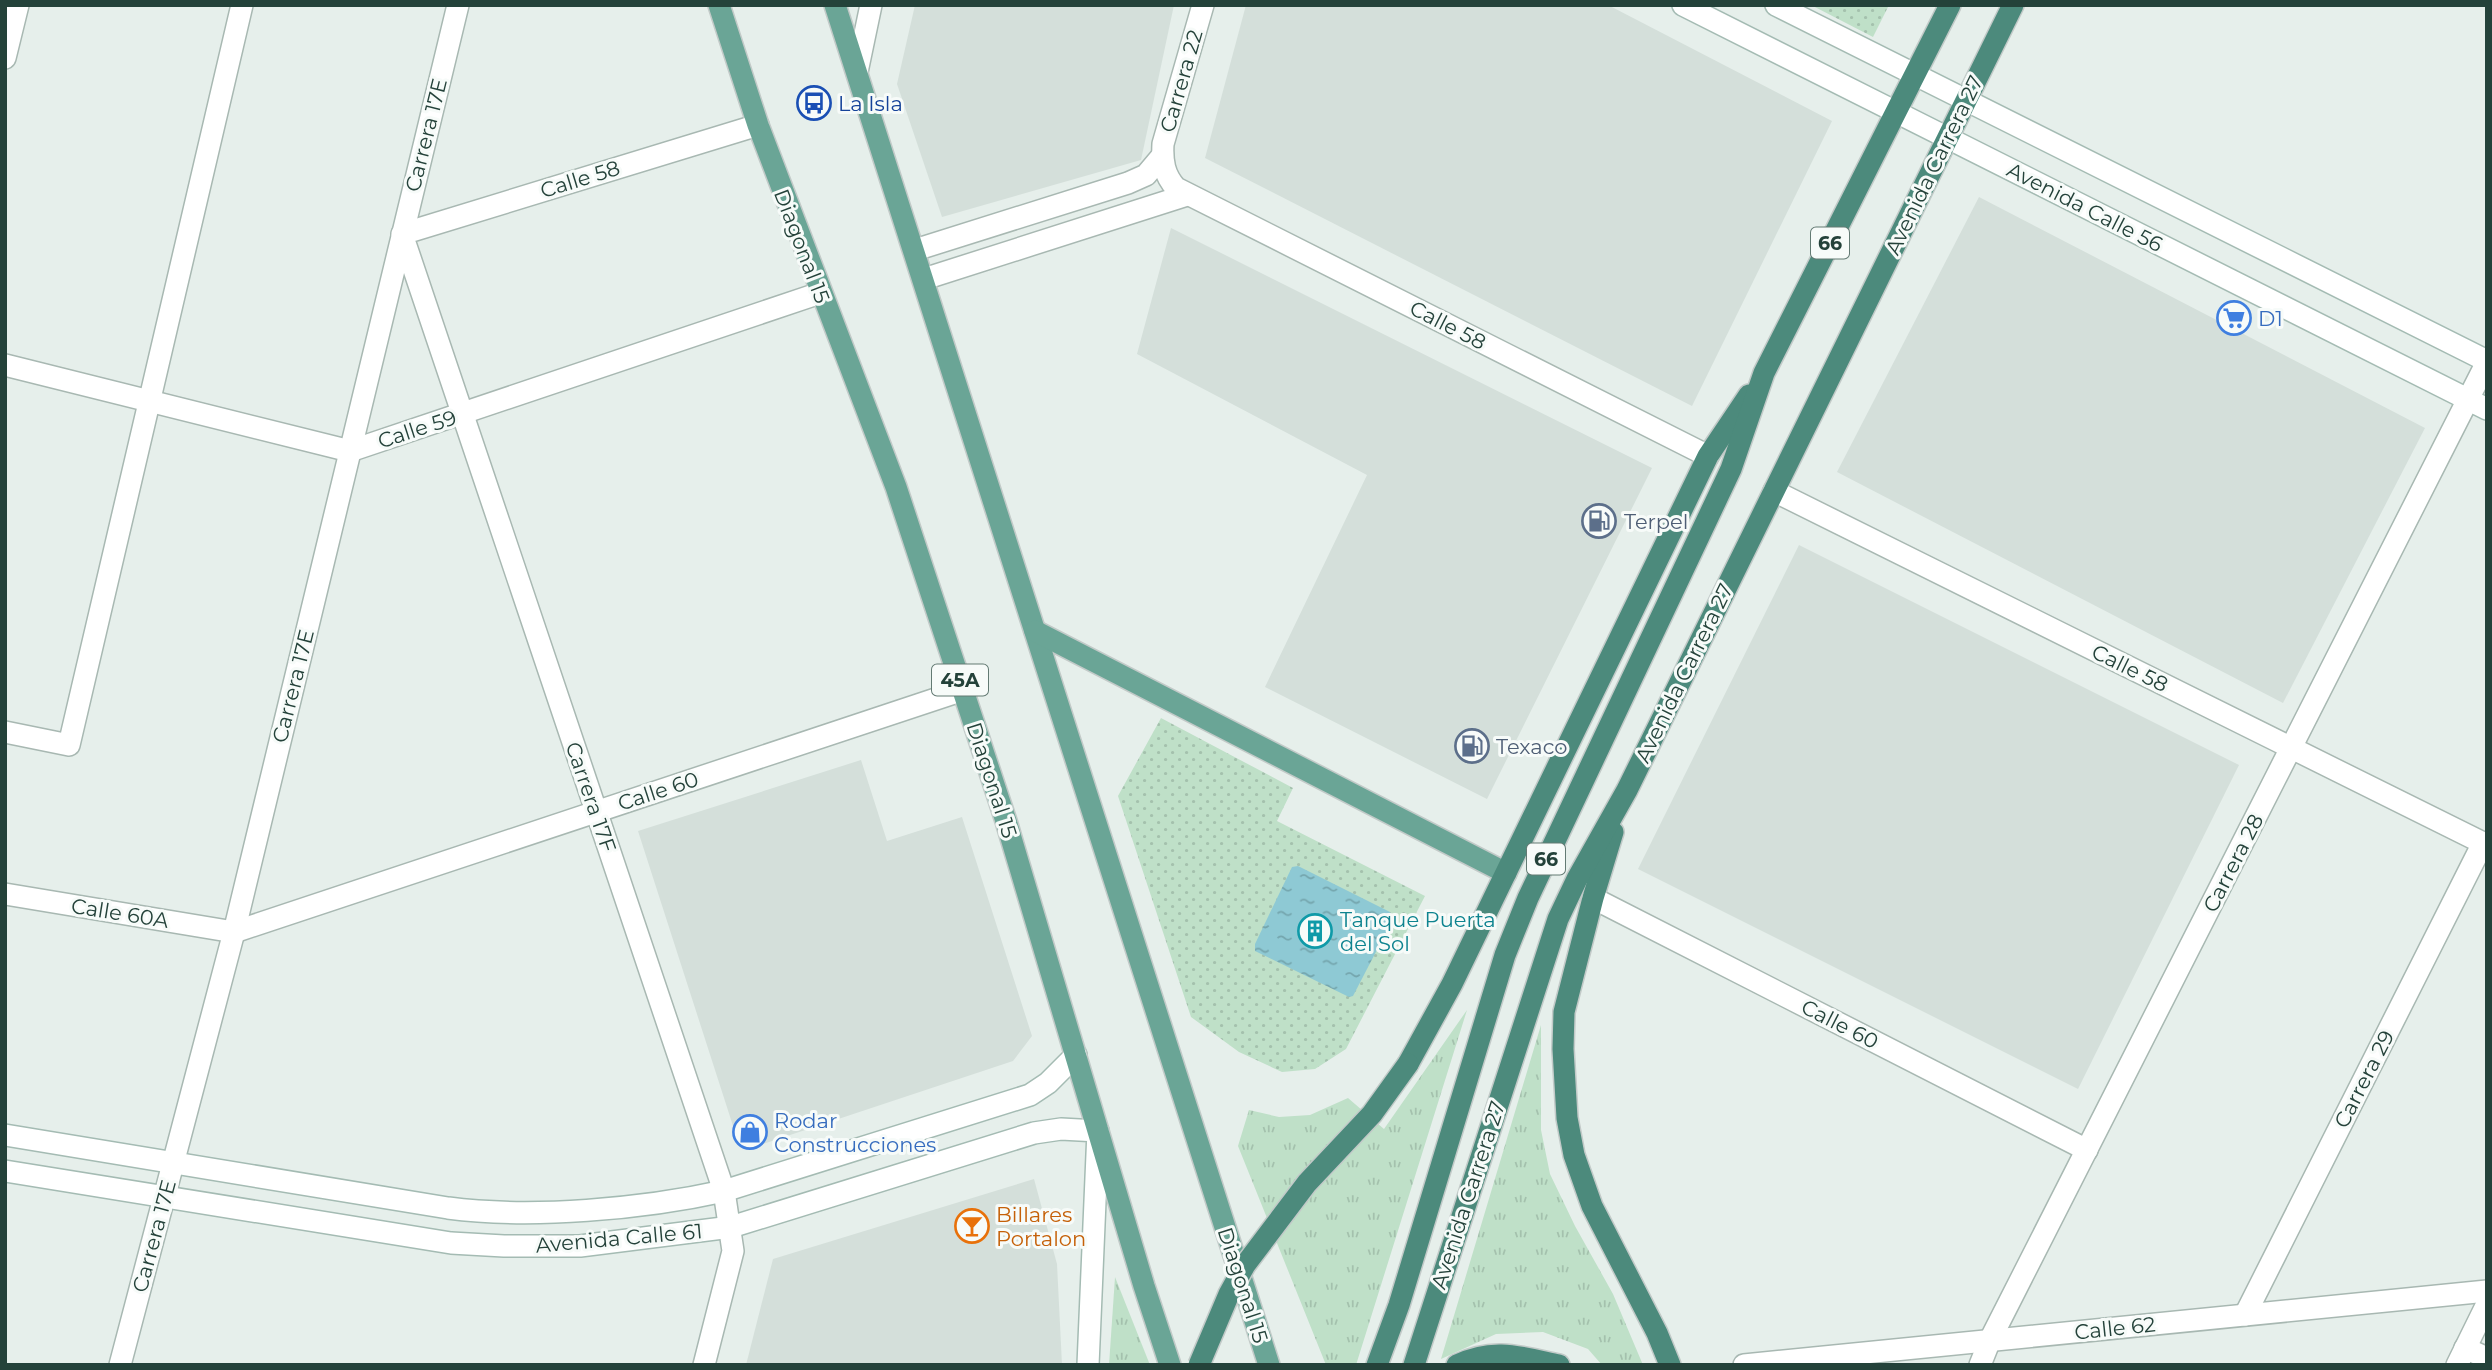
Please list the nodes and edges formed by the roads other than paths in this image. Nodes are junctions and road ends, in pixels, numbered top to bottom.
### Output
1 (18, 5) edge
2 (242, 5) edge
3 (458, 5) edge
4 (719, 5) edge
5 (835, 5) edge
6 (871, 5) edge
7 (1203, 5) edge
8 (1683, 5) edge
9 (1776, 5) edge
10 (1950, 5) edge
11 (2013, 5) edge
12 (5, 58) edge
13 (857, 72) junction
14 (1915, 75) junction
15 (1966, 100) junction
16 (1896, 113) junction
17 (758, 125) junction
18 (1947, 138) junction
19 (1162, 156) junction
20 (1187, 195) junction
21 (402, 234) junction
22 (915, 250) junction
23 (924, 279) junction
24 (820, 293) junction
25 (2487, 362) edge
26 (5, 365) edge
27 (1764, 373) junction
28 (149, 401) junction
29 (2477, 405) edge
30 (463, 413) junction
31 (350, 451) junction
32 (1708, 456) junction
33 (1774, 491) junction
34 (1035, 631) junction
35 (963, 690) junction
36 (5, 732) edge
37 (2291, 748) junction
38 (1627, 790) junction
39 (596, 812) junction
40 (2485, 844) edge
41 (1506, 873) junction
42 (5, 894) edge
43 (1593, 898) junction
44 (234, 932) junction
45 (1076, 1055) junction
46 (1098, 1131) junction
47 (5, 1135) edge
48 (2087, 1150) junction
49 (173, 1162) junction
50 (5, 1171) edge
51 (724, 1191) junction
52 (164, 1197) junction
53 (731, 1227) junction
54 (2487, 1291) edge
55 (2487, 1304) edge
56 (2245, 1315) junction
57 (1990, 1340) junction
58 (2461, 1356) edge
59 (2487, 1358) edge
60 (120, 1365) edge
61 (704, 1365) edge
62 (1088, 1365) edge
63 (1170, 1365) edge
64 (1199, 1365) edge
65 (1269, 1365) edge
66 (1377, 1365) edge
67 (1414, 1365) edge
68 (1457, 1365) edge
69 (1559, 1365) edge
70 (1670, 1365) edge
71 (1744, 1365) edge
72 (1980, 1365) edge

1 - 12 street
2 - 28 street
3 - 21 street, Carrera 17E
4 - 17 main road, Diagonal 15 / 45A
5 - 13 main road, Diagonal 15
6 - 13 street
7 - 19 street, Carrera 22
8 - 16 street, Avenida Calle 56
9 - 14 street, Avenida Calle 56
10 - 14 highway, Avenida Carrera 27 / 66
11 - 15 highway, Avenida Carrera 27 / 66
13 - 22 main road, Diagonal 15
14 - 15 street, Avenida Calle 56
14 - 16 highway, Avenida Carrera 27 / 66
15 - 18 highway, Avenida Carrera 27 / 66
15 - 25 street, Avenida Calle 56
16 - 18 street, Avenida Calle 56
16 - 27 highway, Avenida Carrera 27 / 66
17 - 21 street, Calle 58
17 - 24 main road, Diagonal 15 / 45A
18 - 29 street, Avenida Calle 56
18 - 33 highway, Avenida Carrera 27 / 66
19 - 20 street, Calle 58
19 - 22 street
20 - 23 street
20 - 32 street, Calle 58
21 - 30 street, Carrera 17F
21 - 31 street, Carrera 17E
22 - 23 main road, Diagonal 15
23 - 34 main road, Diagonal 15
24 - 30 street, Calle 59
24 - 35 main road, Diagonal 15 / 45A
25 - 29 street, Carrera 28
26 - 28 street, Calle 59
27 - 32 highway
27 - 66 highway, Avenida Carrera 27 / 66
28 - 31 street, Calle 59
28 - 36 street
29 - 37 street, Carrera 28
30 - 31 street, Calle 59
30 - 39 street, Carrera 17F
31 - 44 street, Carrera 17E
32 - 41 highway
33 - 37 street, Calle 58
33 - 38 highway, Avenida Carrera 27 / 66
34 - 41 main road
34 - 65 main road, Diagonal 15
35 - 39 street, Calle 60
35 - 45 main road, Diagonal 15 / 45A
37 - 40 street, Calle 58
37 - 48 street, Carrera 28
38 - 43 highway
38 - 67 highway, Avenida Carrera 27 / 66
39 - 44 street, Calle 60
39 - 51 street, Carrera 17F
40 - 56 street, Carrera 29
41 - 64 highway, bridge
42 - 44 street, Calle 60A
43 - 48 street, Calle 60
43 - 70 highway
44 - 49 street, Carrera 17E
45 - 46 main road, Diagonal 15 / 45A
45 - 51 street, Avenida Calle 61
46 - 53 street, Avenida Calle 61
46 - 62 street
46 - 63 main road, Diagonal 15 / 45A
47 - 49 street, Avenida Calle 61
48 - 57 street, Carrera 28
49 - 51 street, Avenida Calle 61
49 - 52 street, Carrera 17E
50 - 52 street, Avenida Calle 61
51 - 53 street, Carrera 17F
52 - 53 street, Avenida Calle 61
52 - 60 street, Carrera 17E
53 - 61 street, Carrera 17F
54 - 56 street, Calle 62
55 - 58 street
56 - 57 street, Calle 62
57 - 71 street, Calle 62
57 - 72 street, Carrera 28
58 - 59 street
68 - 69 highway

